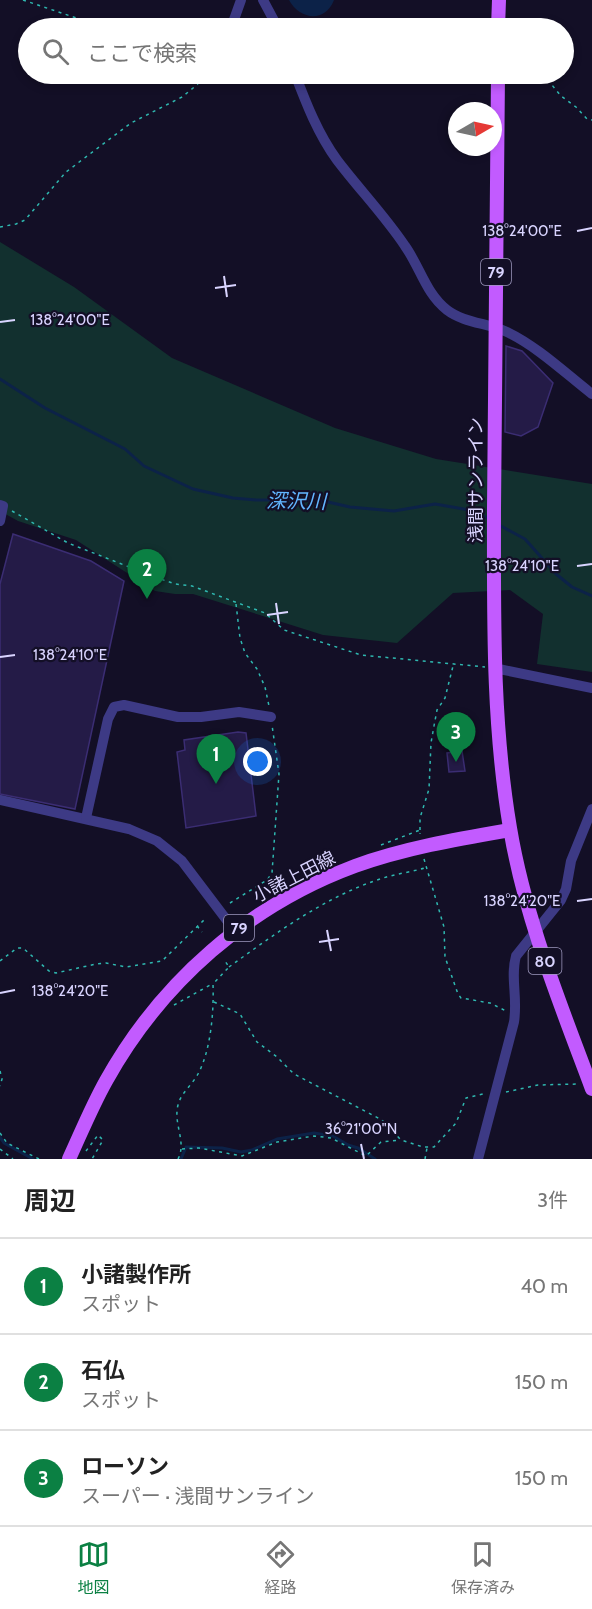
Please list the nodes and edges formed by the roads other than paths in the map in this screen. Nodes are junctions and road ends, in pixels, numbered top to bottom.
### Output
1 (241, 0) edge
2 (263, 0) edge
3 (499, 0) edge
4 (235, 18) edge
5 (273, 18) edge
6 (498, 18) edge
7 (299, 84) edge
8 (498, 84) edge
9 (496, 327) junction
10 (592, 394) edge
11 (2, 505) edge
12 (0, 521) edge
13 (494, 668) junction
14 (592, 688) edge
15 (271, 717) road end
16 (0, 800) edge
17 (592, 809) edge
18 (86, 818) junction
19 (510, 830) junction
20 (235, 931) junction
21 (535, 931) junction
22 (590, 1084) edge
23 (69, 1159) edge
24 (478, 1159) edge

1 - 4 street
2 - 5 street
3 - 6 main road
7 - 9 street
8 - 9 main road, 浅間サンライン / 79
9 - 10 street
9 - 13 main road, 浅間サンライン / 79
11 - 12 street
13 - 14 street
13 - 19 main road, 浅間サンライン / 79
15 - 18 street
16 - 18 street
17 - 21 street
18 - 20 street
19 - 20 main road, 小諸上田線 / 79
19 - 21 main road, 浅間サンライン / 80
20 - 23 main road, 小諸上田線 / 79
21 - 22 main road, 浅間サンライン / 80
21 - 24 street

